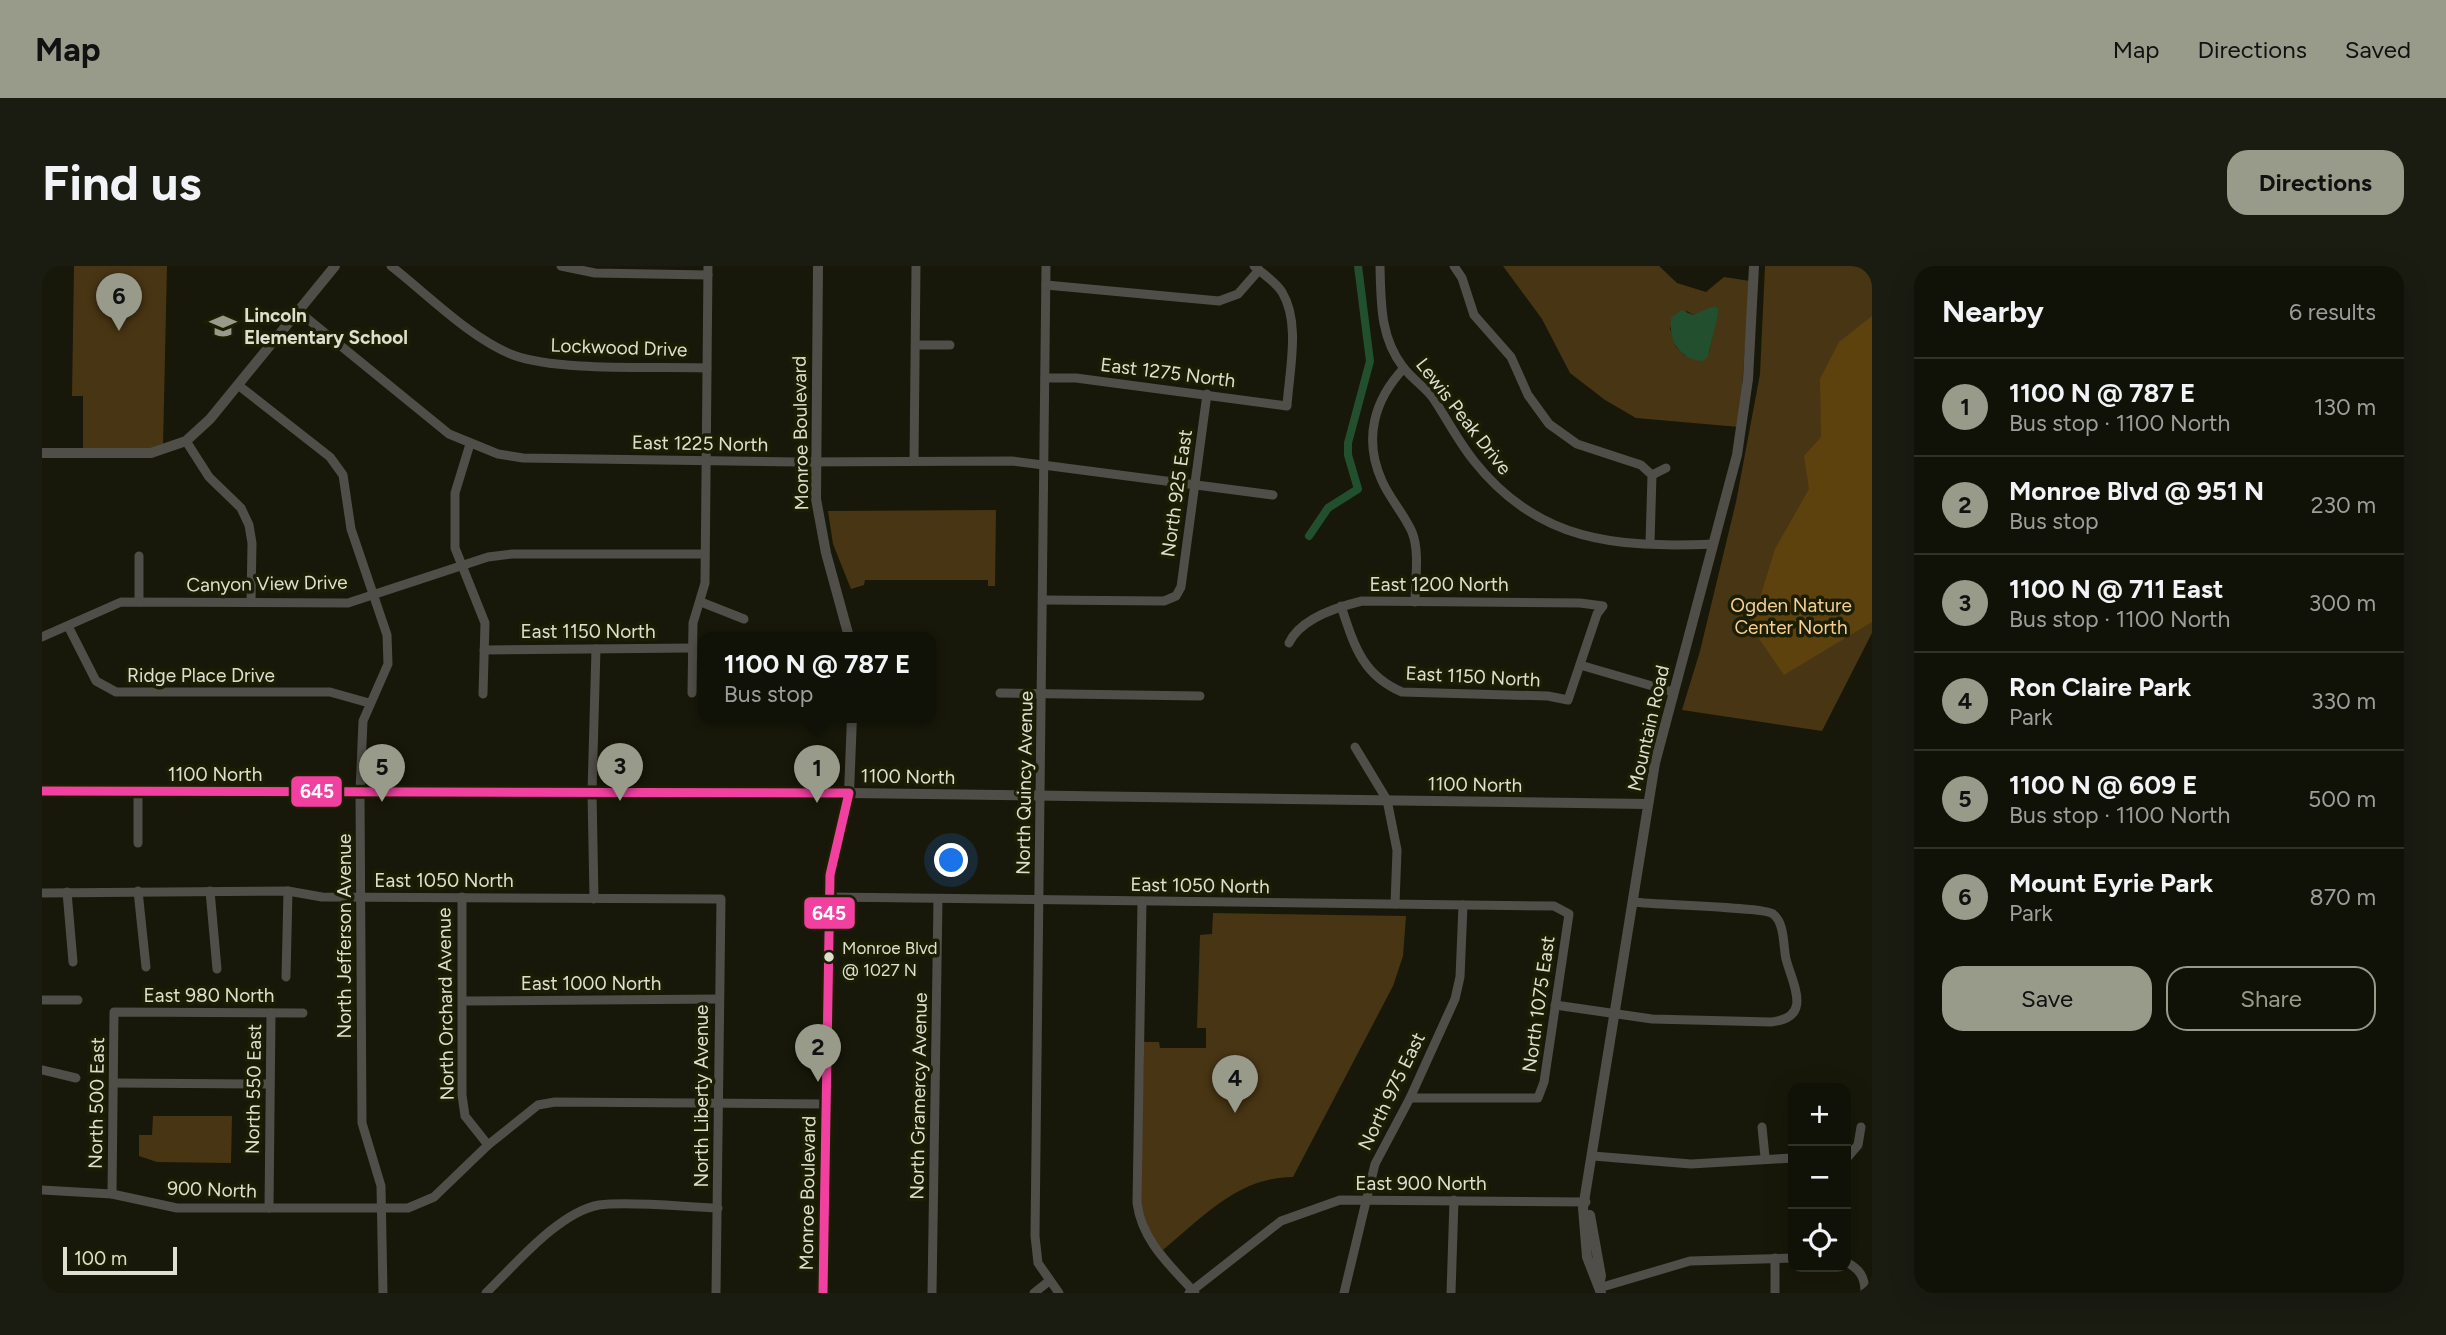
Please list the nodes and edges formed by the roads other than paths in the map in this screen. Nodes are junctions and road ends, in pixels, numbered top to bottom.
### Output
1 (335, 266) edge
2 (391, 266) edge
3 (561, 266) edge
4 (818, 266) edge
5 (916, 266) edge
6 (1046, 266) edge
7 (1380, 266) edge
8 (1454, 266) edge
9 (1754, 266) edge
10 (1256, 268) edge
11 (708, 270) edge
12 (1046, 285) junction
13 (298, 311) junction
14 (916, 345) junction
15 (950, 345) dead end
16 (707, 368) junction
17 (1404, 368) junction
18 (1045, 378) junction
19 (238, 385) junction
20 (1207, 394) junction
21 (186, 441) junction
22 (470, 444) junction
23 (42, 453) edge
24 (705, 461) junction
25 (914, 461) junction
26 (815, 462) junction
27 (1042, 463) junction
28 (1666, 468) dead end
29 (1652, 475) junction
30 (1195, 483) junction
31 (1273, 495) dead end
32 (1650, 543) junction
33 (1713, 544) junction
34 (704, 554) junction
35 (139, 556) dead end
36 (460, 565) junction
37 (374, 595) junction
38 (1044, 600) junction
39 (139, 602) junction
40 (251, 602) junction
41 (701, 602) junction
42 (1415, 602) junction
43 (1341, 606) junction
44 (744, 619) dead end
45 (68, 626) junction
46 (848, 632) edge
47 (42, 637) edge
48 (1289, 643) dead end
49 (692, 648) junction
50 (596, 649) junction
51 (484, 650) junction
52 (1580, 665) junction
53 (1673, 692) junction
54 (692, 693) dead end
55 (1000, 693) dead end
56 (483, 694) dead end
57 (1042, 695) junction
58 (1200, 696) dead end
59 (369, 704) junction
60 (852, 723) edge
61 (1355, 747) dead end
62 (42, 791) edge
63 (138, 792) junction
64 (360, 792) junction
65 (592, 792) junction
66 (849, 793) junction
67 (1042, 795) junction
68 (1387, 800) junction
69 (1648, 804) junction
70 (138, 843) dead end
71 (138, 891) junction
72 (210, 891) junction
73 (288, 891) junction
74 (67, 892) junction
75 (42, 893) edge
76 (360, 897) junction
77 (462, 897) junction
78 (829, 897) junction
79 (594, 899) junction
80 (721, 899) joint
81 (938, 899) junction
82 (1040, 900) junction
83 (1142, 901) junction
84 (1634, 902) junction
85 (1395, 904) junction
86 (1463, 905) junction
87 (1569, 914) joint
88 (73, 962) dead end
89 (146, 967) dead end
90 (218, 969) dead end
91 (286, 977) dead end
92 (719, 999) junction
93 (42, 1000) edge
94 (78, 1000) dead end
95 (464, 1001) junction
96 (1555, 1005) junction
97 (114, 1012) joint
98 (271, 1013) junction
99 (303, 1013) dead end
100 (1616, 1014) junction
101 (42, 1070) edge
102 (76, 1078) dead end
103 (114, 1083) junction
104 (270, 1084) junction
105 (1410, 1098) junction
106 (718, 1102) junction
107 (826, 1104) junction
108 (1762, 1127) dead end
109 (1861, 1127) dead end
110 (488, 1145) junction
111 (1851, 1153) edge
112 (1593, 1156) junction
113 (1765, 1157) junction
114 (1788, 1158) edge
115 (42, 1190) edge
116 (112, 1194) junction
117 (1366, 1199) junction
118 (1454, 1200) junction
119 (1586, 1202) junction
120 (269, 1208) junction
121 (718, 1208) junction
122 (382, 1210) junction
123 (1775, 1258) junction
124 (1788, 1258) edge
125 (1851, 1265) edge
126 (1049, 1281) junction
127 (1600, 1291) edge
128 (1192, 1292) edge
129 (383, 1293) edge
130 (486, 1293) edge
131 (716, 1293) edge
132 (823, 1293) edge
133 (932, 1293) edge
134 (1034, 1293) edge
135 (1059, 1293) edge
136 (1344, 1293) edge
137 (1451, 1293) edge
138 (1775, 1293) edge
139 (1865, 1293) edge

1 - 13 street
2 - 16 street, Lockwood Drive
3 - 11 street
4 - 26 street, Monroe Boulevard
5 - 14 street
6 - 12 street, North Quincy Avenue
7 - 17 street, Lewis Peak Drive
8 - 29 street
9 - 33 street, Mountain Road
10 - 12 street
10 - 20 street, East 1275 North
11 - 16 street
12 - 18 street, North Quincy Avenue
13 - 19 street
13 - 22 street, East 1225 North
14 - 15 street
14 - 25 street
16 - 24 street
17 - 32 street, Lewis Peak Drive
17 - 42 street
18 - 20 street, East 1275 North
18 - 27 street, North Quincy Avenue
19 - 21 street
19 - 37 street, North Jefferson Avenue
20 - 30 street, North 925 East
21 - 23 street
21 - 40 street
22 - 24 street, East 1225 North
22 - 36 street
24 - 26 street, East 1225 North
24 - 34 street
25 - 26 street, East 1225 North
25 - 27 street, East 1225 North
26 - 46 street, Monroe Boulevard
27 - 30 street, East 1225 North
27 - 38 street, North Quincy Avenue
28 - 29 street
29 - 32 street
30 - 31 street, East 1225 North
30 - 38 street, North 925 East
32 - 33 street, Lewis Peak Drive
33 - 53 street, Mountain Road
34 - 36 street, Canyon View Drive
34 - 41 street
35 - 39 street
36 - 37 street, Canyon View Drive
36 - 51 street
37 - 40 street, Canyon View Drive
37 - 59 street, North Jefferson Avenue
38 - 57 street, North Quincy Avenue
39 - 40 street, Canyon View Drive
39 - 45 street, Canyon View Drive
41 - 44 street
41 - 49 street
42 - 43 street, East 1200 North
42 - 52 street, East 1200 North
43 - 48 street, East 1200 North
43 - 52 street, East 1150 North
45 - 47 street, Canyon View Drive
45 - 59 street, Ridge Place Drive
49 - 50 street, East 1150 North
49 - 54 street
50 - 51 street, East 1150 North
50 - 65 street
51 - 56 street
52 - 53 street
53 - 69 street, Mountain Road
55 - 57 street
57 - 58 street
57 - 67 street, North Quincy Avenue
59 - 64 street, North Jefferson Avenue
60 - 66 street, Monroe Boulevard
61 - 68 street
62 - 63 street, 1100 North
63 - 64 street, 1100 North
63 - 70 street
64 - 65 street, 1100 North
64 - 76 street, North Jefferson Avenue
65 - 66 street, 1100 North
65 - 79 street
66 - 67 street, 1100 North
66 - 78 street, Monroe Boulevard
67 - 68 street, 1100 North
67 - 82 street, North Quincy Avenue
68 - 69 street, 1100 North
68 - 85 street
69 - 84 street, Mountain Road
71 - 72 street, East 1050 North
71 - 74 street, East 1050 North
71 - 89 street
72 - 73 street, East 1050 North
72 - 90 street
73 - 76 street, East 1050 North
73 - 91 street
74 - 75 street, East 1050 North
74 - 88 street
76 - 77 street, East 1050 North
76 - 122 street, North Jefferson Avenue
77 - 79 street, East 1050 North
77 - 95 street, North Orchard Avenue
78 - 81 street, East 1050 North
78 - 107 street, Monroe Boulevard
79 - 80 street, East 1050 North
80 - 92 street, North Liberty Avenue
81 - 82 street, East 1050 North
81 - 133 street, North Gramercy Avenue
82 - 83 street, East 1050 North
82 - 126 street, North Quincy Avenue
83 - 85 street, East 1050 North
83 - 128 street
84 - 100 street, Mountain Road
84 - 100 street
85 - 86 street, East 1050 North
86 - 87 street, East 1050 North
86 - 105 street, North 975 East
87 - 96 street, North 1075 East
92 - 95 street, East 1000 North
92 - 106 street, North Liberty Avenue
93 - 94 street
95 - 110 street, North Orchard Avenue
96 - 100 street
96 - 105 street, North 1075 East
97 - 98 street, East 980 North
97 - 103 street, North 500 East
98 - 99 street, East 980 North
98 - 104 street, North 550 East
100 - 112 street, Mountain Road
101 - 102 street
103 - 104 street
103 - 116 street, North 500 East
104 - 120 street, North 550 East
105 - 117 street, North 975 East
106 - 107 street
106 - 110 street, 900 North
106 - 121 street, North Liberty Avenue
107 - 132 street, Monroe Boulevard
108 - 113 street
109 - 111 street
110 - 122 street, 900 North
112 - 113 street
112 - 119 street, Mountain Road
113 - 114 street
115 - 116 street, 900 North
116 - 120 street, 900 North
117 - 118 street, East 900 North
117 - 128 street, East 900 North
117 - 136 street, North 975 East
118 - 119 street, East 900 North
118 - 137 street
119 - 127 street, Mountain Road
120 - 122 street, 900 North
121 - 130 street
121 - 131 street, North Liberty Avenue
122 - 129 street, North Jefferson Avenue
123 - 124 street
123 - 127 street
123 - 138 street
125 - 139 street
126 - 134 street
126 - 135 street, North Quincy Avenue

